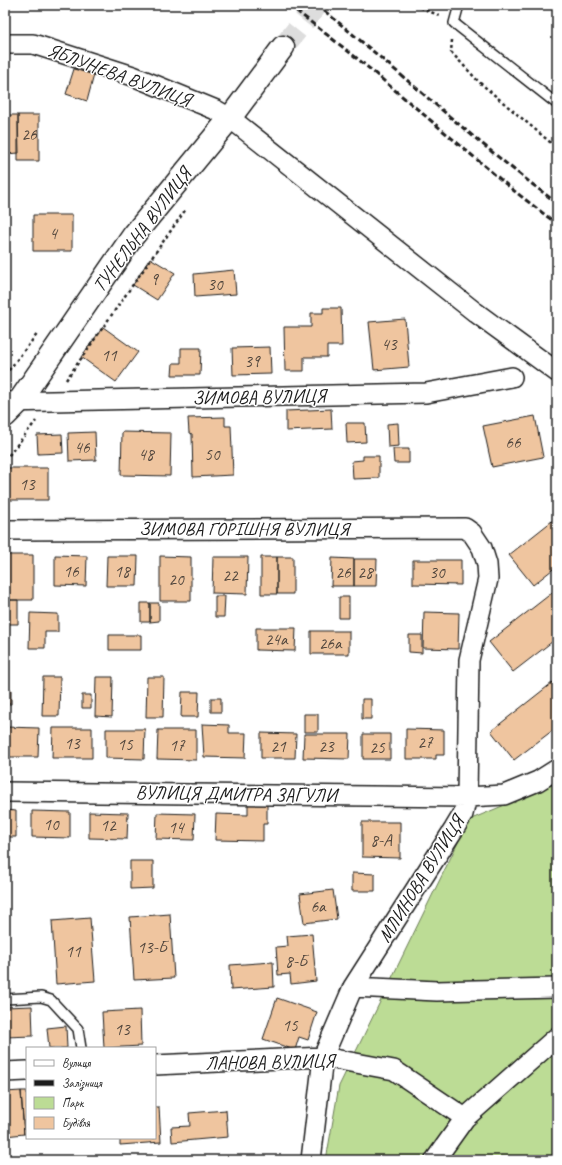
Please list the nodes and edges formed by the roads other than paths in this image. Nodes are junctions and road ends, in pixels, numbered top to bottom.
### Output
1 (459, 5) edge
2 (5, 44) edge
3 (284, 47) tunnel mouth
4 (557, 104) edge
5 (230, 118) junction
6 (557, 372) edge
7 (512, 377) dead end
8 (9, 407) edge
9 (5, 530) edge
10 (478, 540) joint
11 (557, 769) edge
12 (5, 792) edge
13 (467, 797) junction
14 (353, 987) junction
15 (557, 988) edge
16 (5, 999) edge
17 (557, 1037) edge
18 (81, 1047) edge
19 (323, 1057) junction
20 (156, 1064) edge
21 (26, 1070) edge
22 (5, 1072) edge
23 (465, 1118) junction
24 (311, 1160) edge
25 (435, 1160) edge

1 - 4 lane
2 - 5 street, ЯБЛУНЕВА ВУЛИЦЯ
3 - 5 main road, ТУНЕЛЬНА ВУЛИЦЯ
5 - 6 street, ЯБЛУНЕВА ВУЛИЦЯ
5 - 8 main road, ТУНЕЛЬНА ВУЛИЦЯ
7 - 8 street, ЗИМОВА ВУЛИЦЯ
9 - 10 street, ЗИМОВА ГОРІШНЯ ВУЛИЦЯ
10 - 13 street, МЛИНОВА ВУЛИЦЯ
11 - 13 street, ВУЛИЦЯ ДМИТРА ЗАГУЛИ
12 - 13 street, ВУЛИЦЯ ДМИТРА ЗАГУЛИ
13 - 14 street, МЛИНОВА ВУЛИЦЯ
14 - 15 street
14 - 19 street, МЛИНОВА ВУЛИЦЯ
16 - 18 lane
17 - 23 street
19 - 20 street, ЛАНОВА ВУЛИЦЯ
19 - 23 street, ЛАНОВА ВУЛИЦЯ
19 - 24 street, МЛИНОВА ВУЛИЦЯ
21 - 22 street
23 - 25 street

